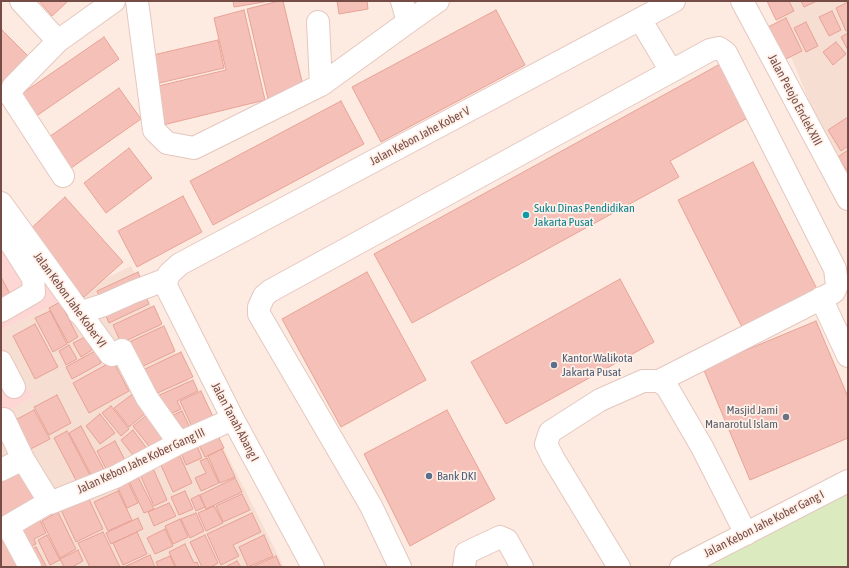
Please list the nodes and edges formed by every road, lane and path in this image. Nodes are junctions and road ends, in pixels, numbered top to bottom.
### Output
1 (21, 1) edge
2 (114, 1) edge
3 (137, 1) edge
4 (402, 1) edge
5 (438, 1) edge
6 (674, 1) edge
7 (742, 1) edge
8 (640, 19) junction
9 (318, 22) dead end
10 (408, 22) junction
11 (58, 41) junction
12 (671, 72) junction
13 (322, 85) junction
14 (63, 176) dead end
15 (848, 198) edge
16 (1, 203) edge
17 (3, 237) edge
18 (168, 277) junction
19 (820, 298) junction
20 (1, 311) edge
21 (80, 313) junction
22 (848, 356) edge
23 (1, 362) edge
24 (659, 381) junction
25 (14, 387) dead end
26 (233, 418) junction
27 (4, 419) dead end
28 (178, 443) junction
29 (23, 459) junction
30 (1, 470) edge
31 (848, 481) edge
32 (48, 502) junction
33 (5, 521) edge
34 (746, 534) junction
35 (30, 567) edge
36 (313, 567) edge
37 (400, 567) edge
38 (464, 567) edge
39 (522, 567) edge
40 (619, 567) edge
41 (681, 567) edge

1 - 11 street
2 - 11 street
3 - 13 street
4 - 10 street
5 - 10 street
6 - 8 street, Jalan Kebon Jahe Kober V
7 - 15 street, Jalan Petojo Enclek XIII
8 - 12 street
8 - 18 street, Jalan Kebon Jahe Kober V
9 - 13 street
10 - 13 street
11 - 14 street
12 - 19 street
12 - 37 street
16 - 21 street, Jalan Kebon Jahe Kober VI
17 - 20 street
18 - 21 street, Jalan Kebon Jahe Kober V
18 - 26 street, Jalan Tanah Abang I
19 - 22 street
19 - 24 street
21 - 28 street, Jalan Kebon Jahe Kober VI
23 - 25 street
24 - 34 street
24 - 40 street
26 - 28 street, Jalan Kebon Jahe Kober Gang III
26 - 36 street, Jalan Tanah Abang I
27 - 29 street
28 - 32 street, Jalan Kebon Jahe Kober Gang III
29 - 30 street
29 - 32 street
31 - 34 street, Jalan Kebon Jahe Kober Gang I
32 - 33 street, Jalan Kebon Jahe Kober Gang III
33 - 35 street
34 - 41 street, Jalan Kebon Jahe Kober Gang I
38 - 39 street

